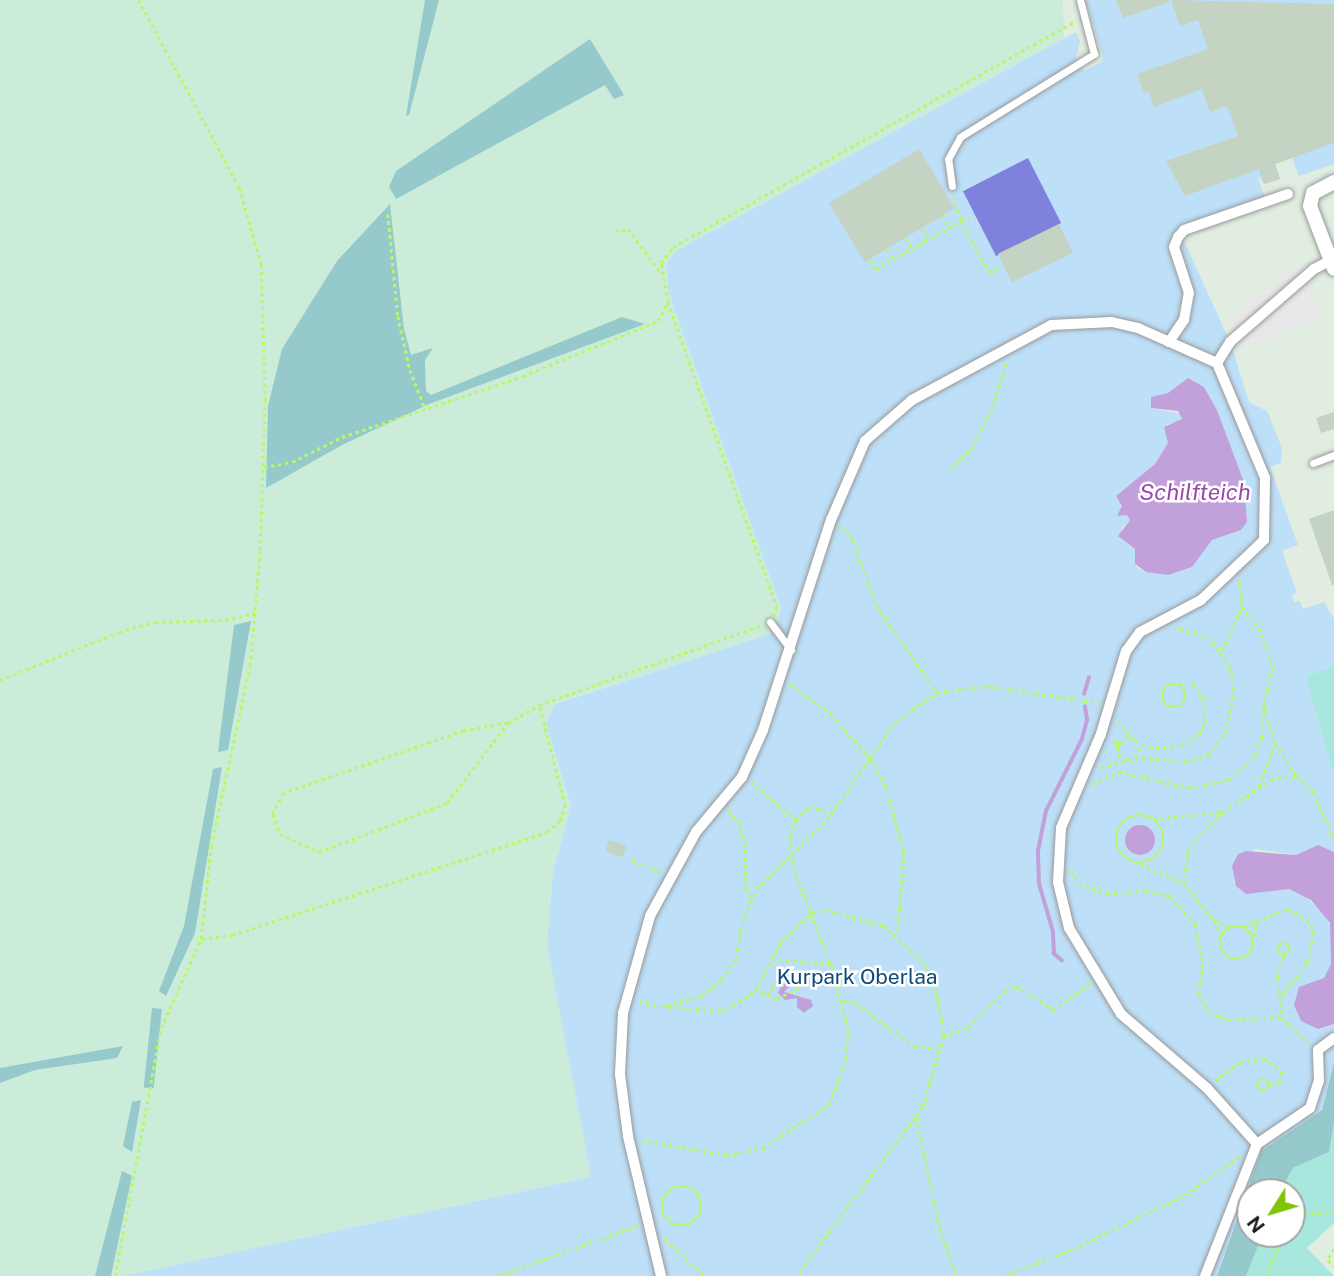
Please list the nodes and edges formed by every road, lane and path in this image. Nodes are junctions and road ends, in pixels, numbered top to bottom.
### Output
1 (138, 0) edge
2 (1080, 0) edge
3 (1084, 15) junction
4 (1334, 182) edge
5 (952, 186) joint
6 (1288, 194) dead end
7 (974, 214) dead end
8 (388, 215) dead end
9 (943, 215) dead end
10 (961, 221) junction
11 (950, 227) junction
12 (922, 228) dead end
13 (615, 231) dead end
14 (906, 238) dead end
15 (928, 240) junction
16 (887, 249) dead end
17 (912, 249) junction
18 (893, 259) junction
19 (870, 260) dead end
20 (1332, 265) edge
21 (999, 268) dead end
22 (662, 275) junction
23 (668, 302) junction
24 (1169, 342) junction
25 (1012, 355) dead end
26 (1217, 363) junction
27 (425, 408) junction
28 (1334, 455) edge
29 (1313, 463) dead end
30 (263, 468) junction
31 (951, 469) dead end
32 (831, 520) junction
33 (1247, 560) junction
34 (1242, 606) junction
35 (255, 613) junction
36 (770, 622) junction
37 (1155, 625) junction
38 (791, 650) junction
39 (1221, 652) junction
40 (0, 680) edge
41 (782, 680) junction
42 (1179, 684) junction
43 (937, 692) junction
44 (1108, 704) junction
45 (538, 705) junction
46 (1264, 705) junction
47 (509, 723) junction
48 (1130, 735) junction
49 (1275, 743) junction
50 (1141, 745) junction
51 (1135, 758) junction
52 (871, 759) junction
53 (1120, 759) junction
54 (1296, 775) junction
55 (742, 777) junction
56 (1081, 777) junction
57 (1259, 786) junction
58 (1072, 799) junction
59 (721, 802) junction
60 (1223, 811) junction
61 (832, 813) junction
62 (1153, 819) junction
63 (796, 820) junction
64 (1334, 839) edge
65 (793, 853) junction
66 (1060, 855) junction
67 (632, 860) dead end
68 (1137, 863) junction
69 (668, 876) junction
70 (1184, 883) junction
71 (752, 900) junction
72 (812, 912) junction
73 (1214, 920) junction
74 (1257, 921) junction
75 (1233, 927) junction
76 (1242, 927) junction
77 (898, 934) junction
78 (1222, 935) junction
79 (1253, 936) junction
80 (201, 939) junction
81 (1284, 955) dead end
82 (772, 960) junction
83 (831, 964) junction
84 (1096, 978) junction
85 (755, 990) junction
86 (767, 995) junction
87 (626, 999) junction
88 (842, 1000) junction
89 (1280, 1003) junction
90 (661, 1006) junction
91 (1280, 1017) junction
92 (944, 1037) junction
93 (1334, 1038) edge
94 (941, 1049) junction
95 (1318, 1050) junction
96 (1268, 1086) dead end
97 (1207, 1088) junction
98 (917, 1116) junction
99 (628, 1136) junction
100 (1257, 1144) junction
101 (1334, 1212) edge
102 (1306, 1214) edge
103 (666, 1217) joint
104 (647, 1222) junction
105 (1277, 1248) edge
106 (1334, 1250) edge
107 (1334, 1266) edge
108 (115, 1276) edge
109 (496, 1276) edge
110 (661, 1276) edge
111 (705, 1276) edge
112 (797, 1276) edge
113 (957, 1276) edge
114 (1003, 1276) edge
115 (1205, 1276) edge
116 (1266, 1276) edge

1 - 30 path
2 - 3 lane
3 - 5 lane
3 - 22 path
4 - 20 street
5 - 10 path
6 - 24 street
7 - 10 path
8 - 27 path
9 - 11 path
10 - 11 path
10 - 21 path
11 - 15 path
12 - 15 path
13 - 22 path
14 - 17 path
15 - 17 path
16 - 18 path
17 - 18 path
18 - 19 path
20 - 26 street
22 - 23 path
23 - 27 path
23 - 36 path
24 - 26 street
24 - 32 street
25 - 31 path
26 - 33 street
27 - 30 path
28 - 29 lane
30 - 35 path
32 - 38 street
32 - 43 path
33 - 34 path
33 - 37 street
34 - 39 path
34 - 46 path
35 - 40 path
35 - 80 path
36 - 38 lane
36 - 45 path
37 - 39 path
37 - 44 street
38 - 41 street
39 - 51 path
41 - 52 path
41 - 55 street
42 - 42 path
42 - 50 path
43 - 44 path
43 - 52 path
44 - 48 path
44 - 56 street
45 - 47 path
45 - 80 path
46 - 49 path
46 - 58 path
47 - 47 path
48 - 50 path
48 - 53 path
49 - 54 path
49 - 57 path
50 - 51 path
51 - 53 path
52 - 61 path
52 - 77 path
53 - 56 path
54 - 57 path
54 - 64 path
55 - 59 street
55 - 63 path
56 - 58 street
57 - 60 path
58 - 66 street
59 - 69 street
59 - 71 path
60 - 62 path
60 - 70 path
61 - 63 path
61 - 65 path
62 - 68 path
62 - 68 path
63 - 65 path
65 - 71 path
65 - 72 path
66 - 84 street
66 - 91 path
67 - 69 path
68 - 70 path
69 - 87 street
70 - 73 path
71 - 90 path
72 - 77 path
72 - 82 path
72 - 83 path
73 - 75 path
73 - 78 path
74 - 76 path
74 - 79 path
74 - 89 path
75 - 76 path
75 - 78 path
76 - 79 path
77 - 92 path
78 - 79 path
80 - 108 path
81 - 89 path
82 - 83 path
82 - 85 path
83 - 88 path
84 - 92 path
84 - 97 street
85 - 86 path
85 - 90 path
86 - 86 path
87 - 90 path
87 - 99 street
88 - 94 path
88 - 99 path
89 - 91 path
91 - 95 path
92 - 94 path
93 - 95 street
94 - 98 path
95 - 100 street
96 - 97 path
97 - 100 street
98 - 112 path
98 - 113 path
99 - 104 street
100 - 114 path
100 - 115 street
101 - 102 path
103 - 103 path
104 - 109 path
104 - 110 street
104 - 111 path
105 - 116 path
106 - 107 path

